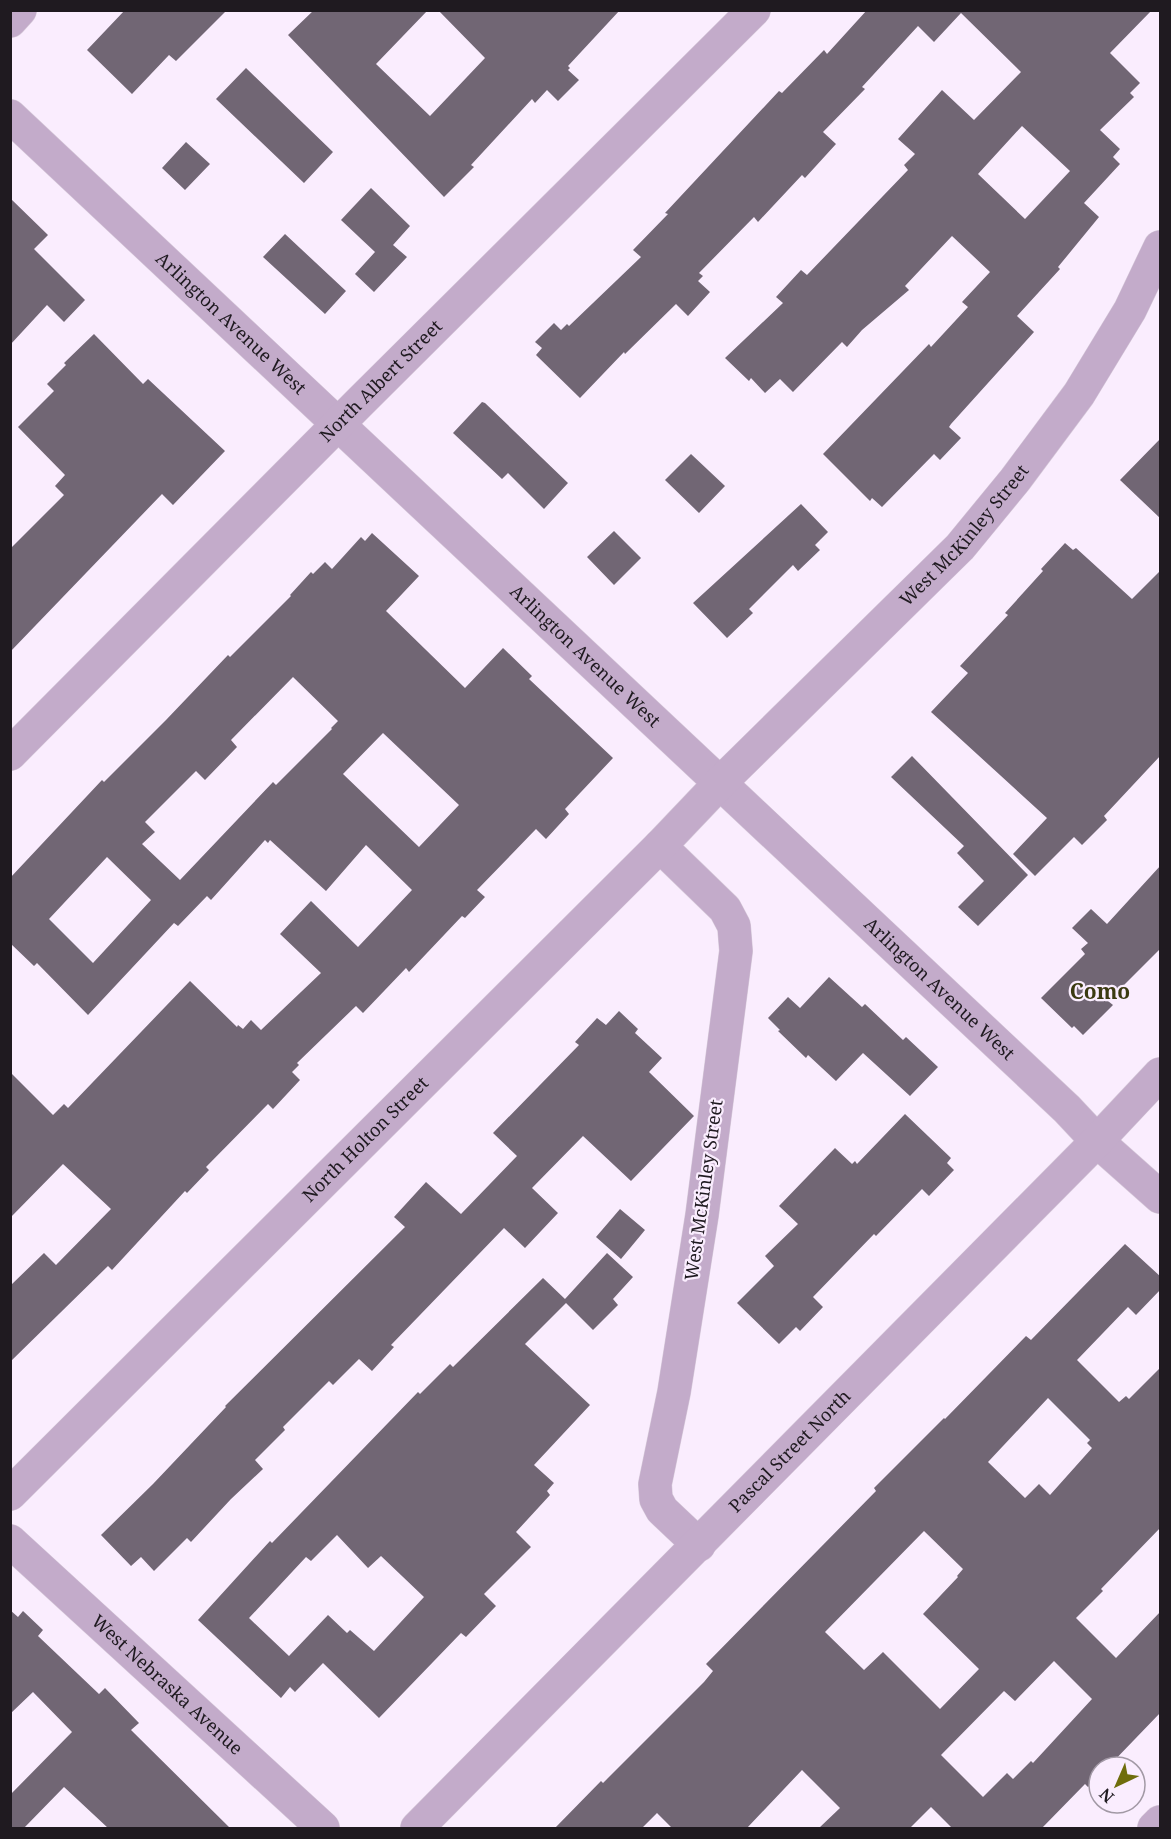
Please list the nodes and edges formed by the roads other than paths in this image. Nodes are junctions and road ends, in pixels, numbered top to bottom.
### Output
1 (20, 10) edge
2 (754, 10) edge
3 (10, 21) edge
4 (10, 116) edge
5 (1161, 247) edge
6 (339, 424) junction
7 (10, 754) edge
8 (719, 784) junction
9 (660, 846) junction
10 (1161, 1074) edge
11 (1097, 1141) junction
12 (1161, 1197) edge
13 (10, 1494) edge
14 (10, 1542) edge
15 (699, 1545) junction
16 (1161, 1822) edge
17 (323, 1828) edge
18 (417, 1828) edge
19 (1154, 1828) edge

1 - 3 street
2 - 6 street, North Albert Street
4 - 6 street, Arlington Avenue West
5 - 8 street, West McKinley Street
6 - 7 street, North Albert Street
6 - 8 street, Arlington Avenue West
8 - 9 street, North Holton Street
8 - 11 street, Arlington Avenue West
9 - 13 street, North Holton Street
9 - 15 street, West McKinley Street
10 - 11 street, Pascal Street North
11 - 12 street, Arlington Avenue West
11 - 15 street, Pascal Street North
14 - 17 street, West Nebraska Avenue
15 - 18 street, Pascal Street North
16 - 19 street

